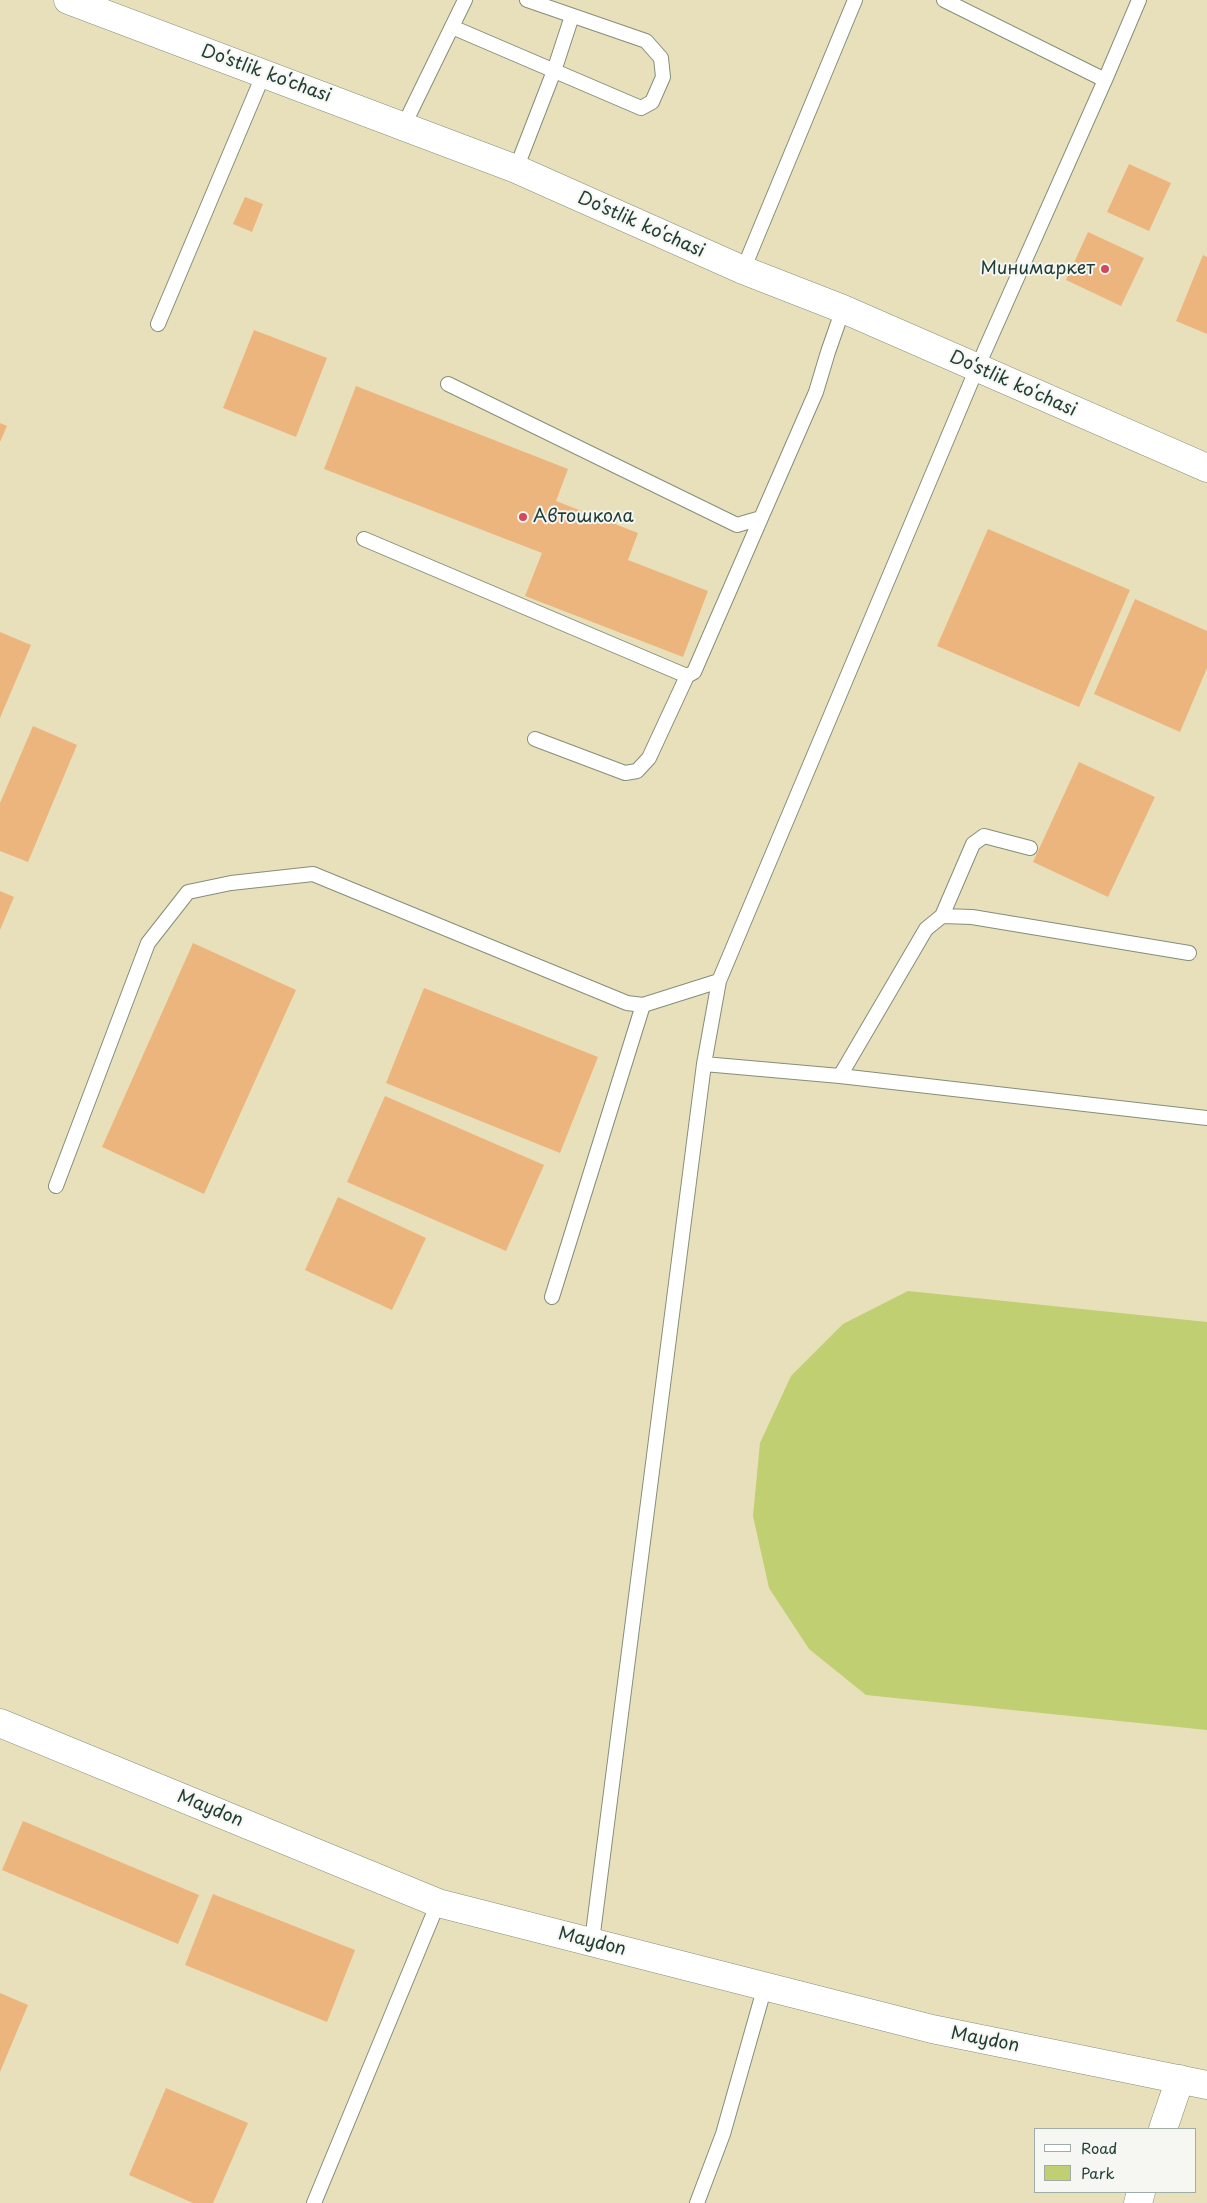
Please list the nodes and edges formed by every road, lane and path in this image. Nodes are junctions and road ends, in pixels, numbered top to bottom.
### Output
1 (68, 0) edge
2 (466, 0) edge
3 (527, 0) edge
4 (855, 0) edge
5 (944, 0) edge
6 (1139, 0) edge
7 (97, 5) edge
8 (572, 16) junction
9 (452, 27) junction
10 (554, 71) junction
11 (264, 73) junction
12 (1105, 80) junction
13 (404, 125) junction
14 (516, 169) junction
15 (743, 270) junction
16 (843, 310) junction
17 (158, 324) dead end
18 (977, 368) junction
19 (448, 384) dead end
20 (1207, 468) edge
21 (761, 518) junction
22 (364, 539) dead end
23 (687, 676) junction
24 (535, 739) dead end
25 (1030, 848) dead end
26 (942, 916) junction
27 (1189, 953) dead end
28 (719, 981) junction
29 (642, 1005) junction
30 (704, 1064) junction
31 (840, 1076) junction
32 (1207, 1118) edge
33 (56, 1186) dead end
34 (552, 1297) dead end
35 (0, 1723) edge
36 (438, 1903) junction
37 (592, 1942) junction
38 (765, 1986) junction
39 (1180, 2079) junction
40 (1207, 2085) edge
41 (1163, 2128) edge
42 (314, 2203) edge
43 (698, 2203) edge

1 - 7 street, Do‘stlik ko‘chasi
2 - 9 lane
3 - 8 lane
4 - 15 lane
5 - 12 lane
6 - 12 lane
7 - 11 street, Do‘stlik ko‘chasi
8 - 10 lane
8 - 10 lane
9 - 10 lane
9 - 13 lane
10 - 14 lane
11 - 13 street, Do‘stlik ko‘chasi
11 - 17 lane
12 - 18 lane
13 - 14 street, Do‘stlik ko‘chasi
14 - 15 street, Do‘stlik ko‘chasi
15 - 16 street, Do‘stlik ko‘chasi
16 - 18 street, Do‘stlik ko‘chasi
16 - 21 lane
18 - 20 street, Do‘stlik ko‘chasi
18 - 28 lane
19 - 21 lane
21 - 23 lane
22 - 23 lane
23 - 24 lane
25 - 26 lane
26 - 27 lane
26 - 31 lane
28 - 29 lane
28 - 30 lane
29 - 33 lane
29 - 34 lane
30 - 31 lane
30 - 37 lane
31 - 32 lane
35 - 36 street, Maydon
36 - 37 street, Maydon
36 - 42 lane
37 - 38 street, Maydon
38 - 39 street, Maydon
38 - 43 lane
39 - 40 street, Maydon
39 - 41 street

